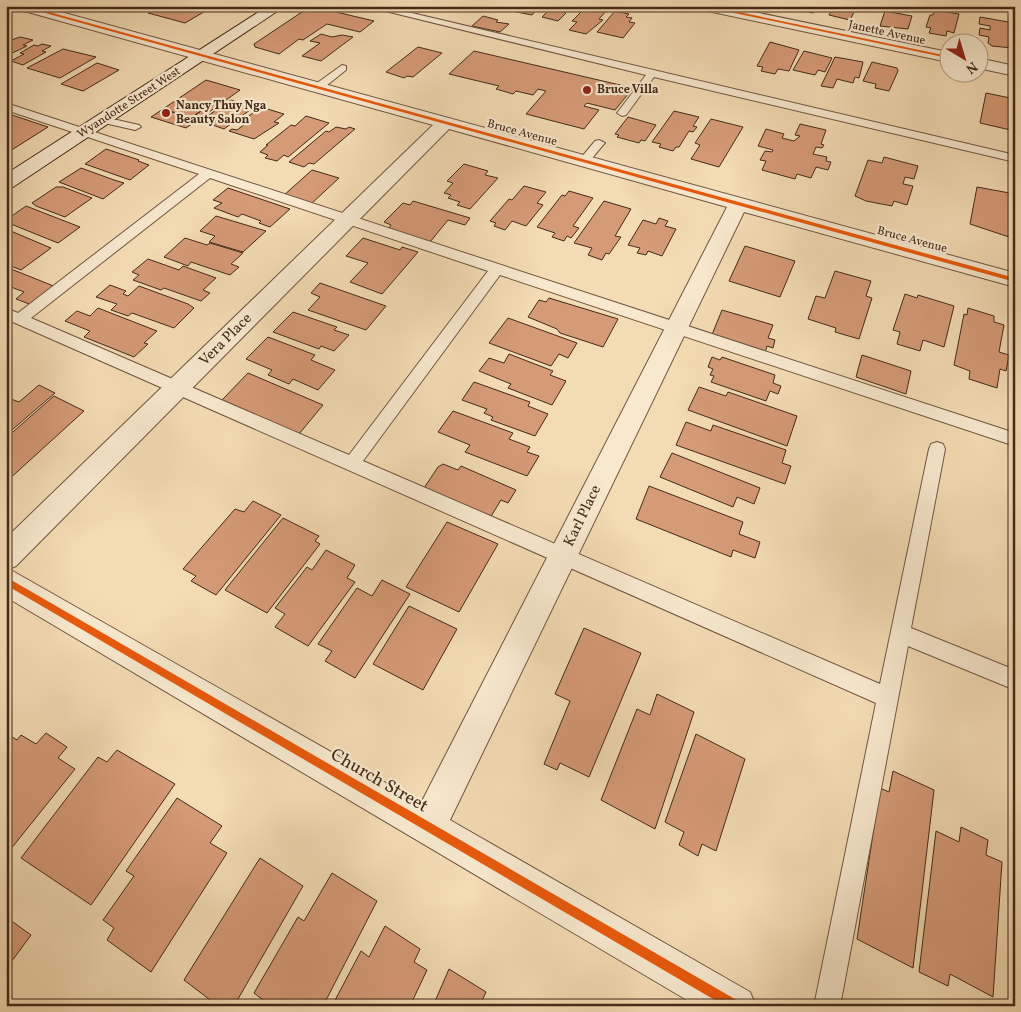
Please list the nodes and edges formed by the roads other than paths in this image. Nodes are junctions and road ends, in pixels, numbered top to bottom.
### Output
1 (22, 6) edge
2 (278, 6) edge
3 (369, 6) edge
4 (703, 6) edge
5 (938, 55) edge
6 (201, 56) junction
7 (988, 65) edge
8 (342, 68) dead end
9 (1015, 70) edge
10 (652, 73) junction
11 (317, 88) junction
12 (6, 106) edge
13 (622, 112) dead end
14 (104, 120) junction
15 (445, 123) junction
16 (135, 127) dead end
17 (84, 132) junction
18 (599, 143) dead end
19 (1015, 159) edge
20 (584, 162) junction
21 (208, 173) junction
22 (8, 181) edge
23 (738, 204) junction
24 (348, 219) junction
25 (497, 269) junction
26 (1015, 280) edge
27 (13, 316) edge
28 (677, 328) junction
29 (178, 388) junction
30 (1015, 440) edge
31 (937, 449) dead end
32 (352, 464) junction
33 (563, 556) junction
34 (6, 557) edge
35 (6, 581) edge
36 (900, 633) junction
37 (1015, 680) edge
38 (887, 697) junction
39 (428, 827) junction
40 (736, 1006) edge
41 (827, 1006) edge

1 - 6 street, Bruce Avenue
2 - 6 street, Wyandotte Street West
3 - 10 lane
4 - 5 street, Janette Avenue
6 - 11 street, Bruce Avenue
6 - 14 street, Wyandotte Street West
7 - 9 street
8 - 11 lane
10 - 13 lane
10 - 19 lane
11 - 15 street, Bruce Avenue
12 - 17 lane
14 - 16 lane
14 - 17 street, Wyandotte Street West
15 - 20 street, Bruce Avenue
15 - 24 street, Vera Place
17 - 21 lane
17 - 22 street, Wyandotte Street West
18 - 20 lane
20 - 23 street, Bruce Avenue
21 - 24 lane
21 - 27 lane
23 - 26 street, Bruce Avenue
23 - 28 street, Karl Place
24 - 25 lane
24 - 29 street, Vera Place
25 - 28 lane
25 - 32 lane
27 - 29 lane
28 - 30 lane
28 - 33 street, Karl Place
29 - 32 lane
29 - 34 street, Vera Place
31 - 36 lane
32 - 33 lane
33 - 38 lane
33 - 39 street, Karl Place
35 - 39 street, Church Street
36 - 37 lane
36 - 38 lane
38 - 41 lane
39 - 40 street, Church Street

